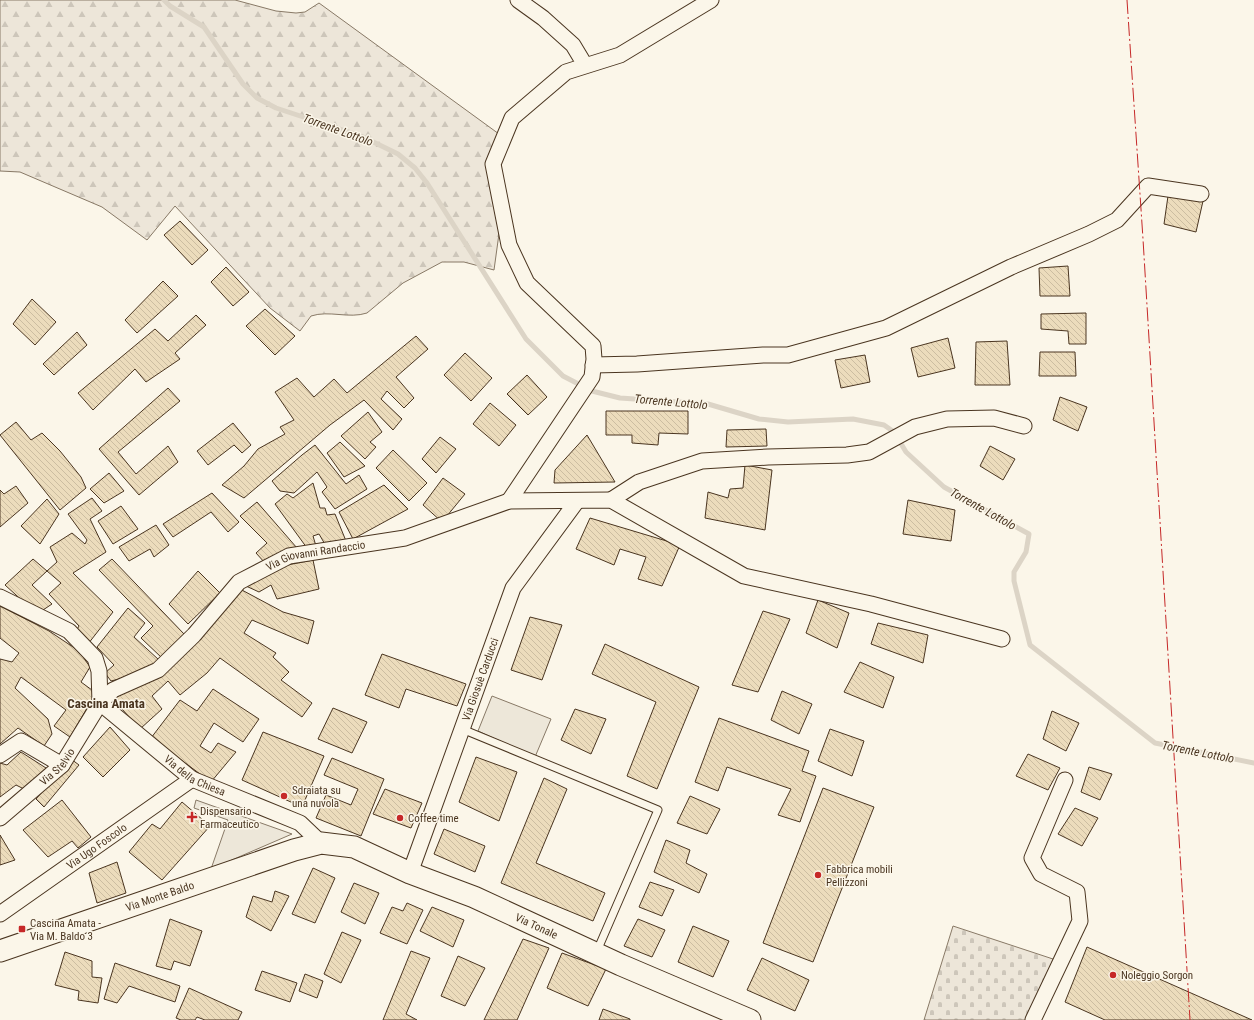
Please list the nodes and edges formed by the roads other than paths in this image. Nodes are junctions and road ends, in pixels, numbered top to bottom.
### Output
1 (518, 0) edge
2 (711, 0) edge
3 (585, 65) junction
4 (1201, 194) dead end
5 (593, 371) junction
6 (1024, 426) dead end
7 (611, 500) junction
8 (509, 501) junction
9 (577, 501) junction
10 (0, 597) edge
11 (1002, 639) dead end
12 (100, 703) junction
13 (462, 729) junction
14 (0, 755) edge
15 (62, 765) junction
16 (192, 779) junction
17 (1065, 780) dead end
18 (0, 818) edge
19 (321, 843) junction
20 (410, 873) junction
21 (0, 914) edge
22 (0, 951) edge
23 (596, 953) junction
24 (750, 1020) edge
25 (1033, 1020) edge

1 - 3 street
2 - 3 street
3 - 5 street
4 - 5 street
5 - 8 street
6 - 7 street
7 - 9 street, Via Giovanni Randaccio
7 - 11 street
8 - 9 street, Via Giovanni Randaccio
8 - 12 street, Via Giovanni Randaccio
9 - 13 street, Via Giosuè Carducci
10 - 12 street
12 - 15 street, Via Stelvio
12 - 16 street, Via della Chiesa
13 - 20 street, Via Giosuè Carducci
13 - 23 lane
14 - 15 street
15 - 18 street, Via Stelvio
16 - 19 street, Via della Chiesa
16 - 21 street, Via Ugo Foscolo
17 - 25 street
19 - 20 street, Via Tonale
19 - 22 street, Via Monte Baldo
20 - 23 street, Via Tonale
23 - 24 street, Via Tonale

